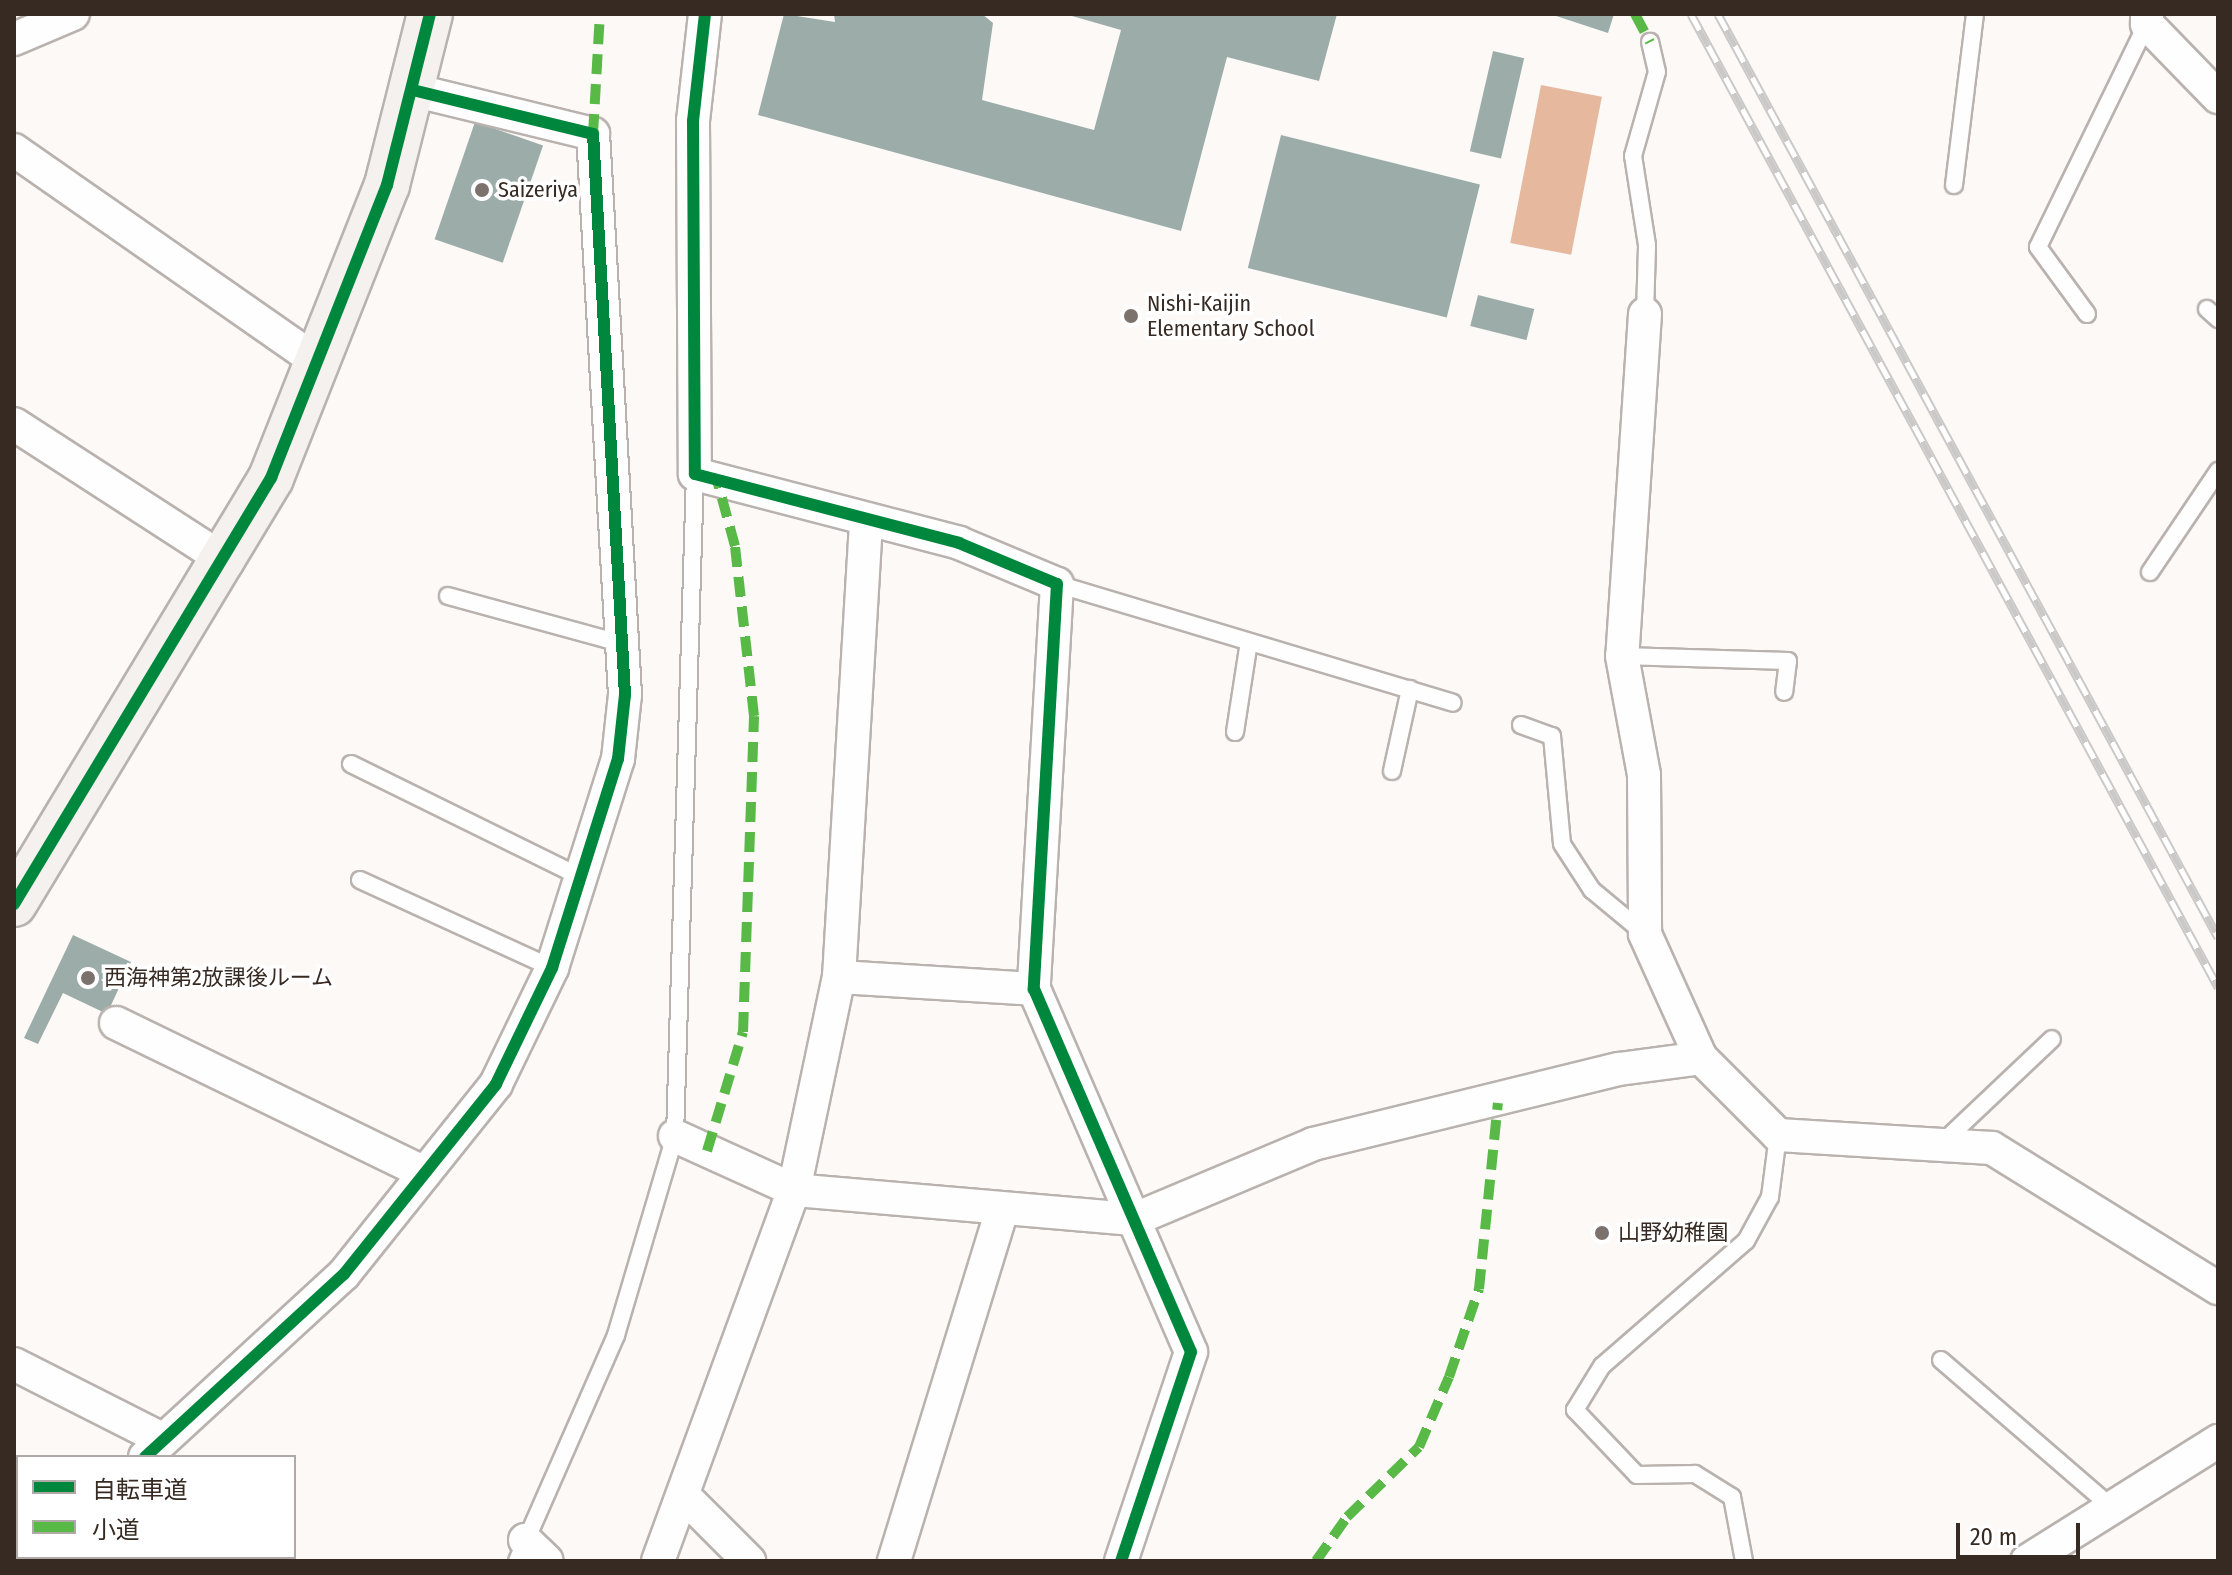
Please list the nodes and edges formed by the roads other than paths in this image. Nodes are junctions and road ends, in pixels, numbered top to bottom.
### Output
1 (73, 14) edge
2 (430, 14) edge
3 (705, 14) edge
4 (1975, 14) edge
5 (2147, 19) edge
6 (14, 39) edge
7 (1650, 42) dead end
8 (412, 90) junction
9 (2218, 97) edge
10 (14, 150) edge
11 (1954, 185) dead end
12 (1645, 314) joint
13 (2087, 314) dead end
14 (321, 364) junction
15 (14, 424) edge
16 (2218, 471) edge
17 (695, 474) junction
18 (866, 523) junction
19 (227, 562) junction
20 (2150, 572) dead end
21 (1057, 584) junction
22 (448, 596) dead end
23 (1249, 642) junction
24 (623, 644) junction
25 (1622, 656) junction
26 (1410, 689) junction
27 (1784, 692) dead end
28 (1453, 703) dead end
29 (1521, 725) dead end
30 (1235, 732) dead end
31 (351, 764) dead end
32 (1392, 771) dead end
33 (583, 878) junction
34 (360, 880) dead end
35 (14, 904) edge
36 (1645, 934) junction
37 (552, 968) junction
38 (839, 977) junction
39 (1034, 989) junction
40 (116, 1023) dead end
41 (2052, 1039) dead end
42 (1701, 1058) junction
43 (1778, 1135) junction
44 (675, 1136) junction
45 (1940, 1144) junction
46 (425, 1173) junction
47 (794, 1190) junction
48 (1001, 1213) junction
49 (1135, 1219) junction
50 (2218, 1288) edge
51 (1941, 1360) dead end
52 (14, 1364) edge
53 (2218, 1441) edge
54 (154, 1448) edge
55 (685, 1497) junction
56 (2115, 1510) junction
57 (530, 1554) edge
58 (658, 1561) edge
59 (749, 1561) edge
60 (894, 1561) edge
61 (1121, 1561) edge
62 (1744, 1561) edge
63 (2027, 1561) edge

1 - 6 street
2 - 8 street
3 - 17 street
4 - 11 lane
5 - 9 street
5 - 13 lane
7 - 12 lane
8 - 14 street
8 - 24 street
10 - 14 street
12 - 25 street
14 - 19 street
15 - 19 street
16 - 20 lane
17 - 18 street
17 - 44 lane
18 - 21 street
18 - 38 street
19 - 35 street
21 - 23 lane
21 - 39 street
22 - 24 lane
23 - 26 lane
23 - 30 lane
24 - 33 street
25 - 27 lane
25 - 36 street
26 - 28 lane
26 - 32 lane
29 - 36 lane
31 - 33 lane
33 - 37 street
34 - 37 lane
36 - 42 street
37 - 46 street
38 - 39 street
38 - 47 street
39 - 49 street
40 - 46 street
41 - 45 lane
42 - 43 street
42 - 49 street
43 - 45 street
43 - 62 lane
44 - 47 street
44 - 57 lane
45 - 50 street
46 - 54 street
47 - 48 street
47 - 55 street
48 - 49 street
48 - 60 street
49 - 61 street
51 - 56 lane
52 - 54 street
53 - 56 street
55 - 58 street
55 - 59 street
56 - 63 street

